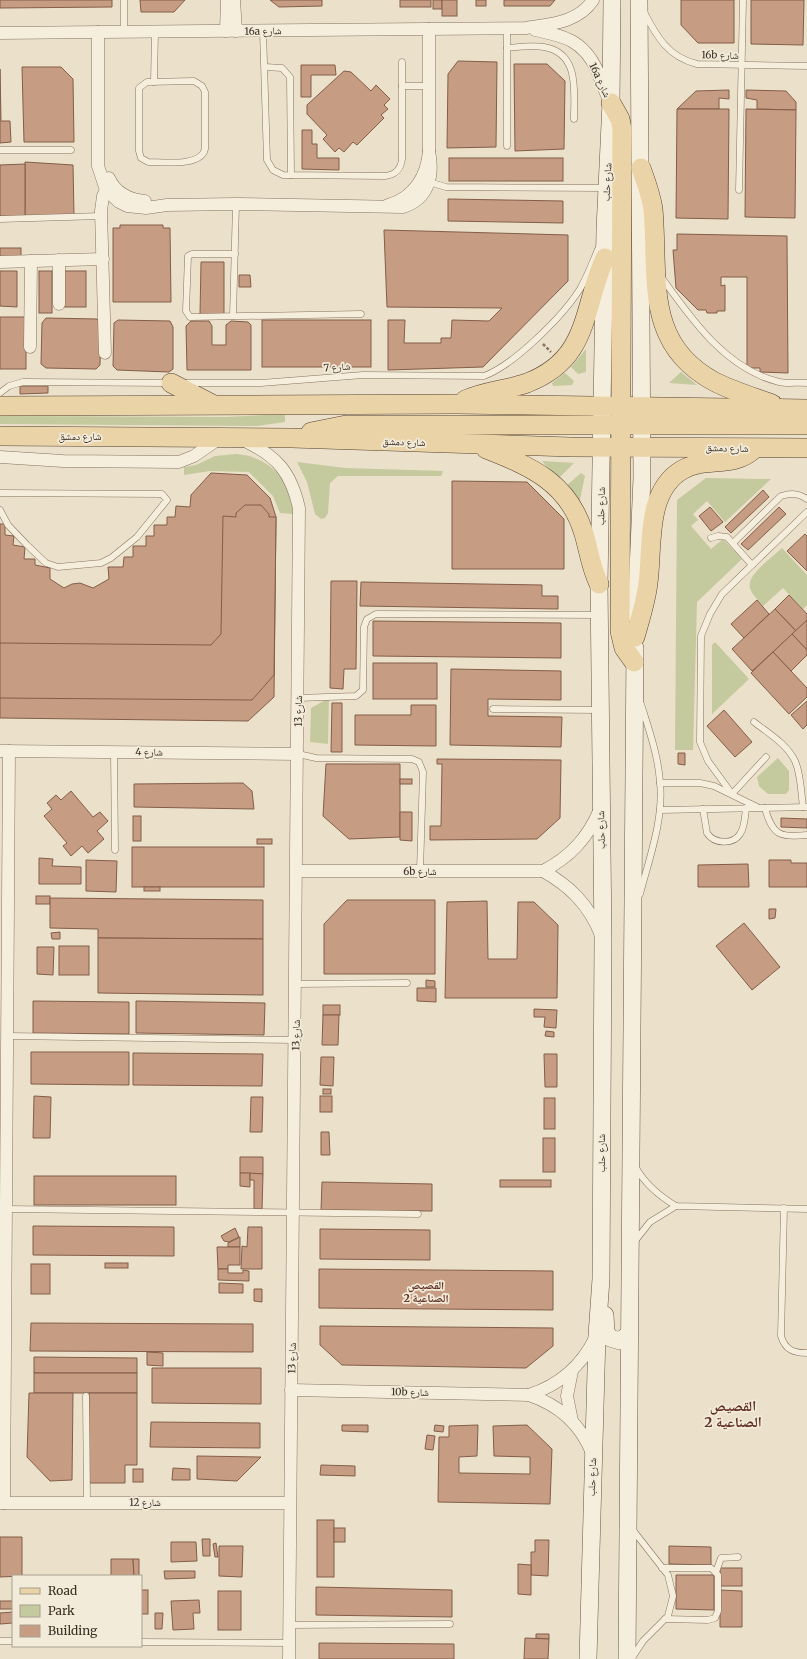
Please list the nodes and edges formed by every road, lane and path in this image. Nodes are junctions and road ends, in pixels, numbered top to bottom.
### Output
1 (124, 0) edge
2 (227, 0) edge
3 (234, 0) edge
4 (593, 0) edge
5 (612, 0) edge
6 (743, 0) edge
7 (639, 1) edge
8 (507, 28) junction
9 (526, 28) junction
10 (429, 29) junction
11 (155, 31) junction
12 (263, 31) junction
13 (98, 32) junction
14 (124, 32) junction
15 (231, 32) junction
16 (0, 33) edge
17 (507, 48) junction
18 (402, 62) dead end
19 (741, 65) junction
20 (807, 66) edge
21 (265, 67) junction
22 (154, 82) junction
23 (402, 86) junction
24 (429, 86) junction
25 (611, 104) junction
26 (574, 119) dead end
27 (507, 146) dead end
28 (99, 149) junction
29 (0, 150) edge
30 (71, 150) dead end
31 (429, 151) junction
32 (640, 168) junction
33 (292, 175) junction
34 (429, 182) junction
35 (607, 188) junction
36 (106, 190) junction
37 (739, 190) dead end
38 (236, 204) junction
39 (167, 205) junction
40 (383, 206) junction
41 (101, 216) junction
42 (0, 219) edge
43 (605, 230) junction
44 (235, 254) junction
45 (605, 258) junction
46 (103, 259) junction
47 (59, 260) junction
48 (31, 261) junction
49 (0, 262) edge
50 (655, 268) junction
51 (59, 304) dead end
52 (361, 314) dead end
53 (233, 316) junction
54 (30, 347) dead end
55 (105, 353) dead end
56 (171, 383) junction
57 (807, 383) edge
58 (0, 393) edge
59 (456, 404) junction
60 (216, 405) junction
61 (0, 406) edge
62 (602, 406) junction
63 (621, 406) junction
64 (642, 407) junction
65 (787, 409) junction
66 (807, 409) edge
67 (807, 425) edge
68 (602, 426) junction
69 (621, 426) junction
70 (642, 426) junction
71 (0, 436) edge
72 (229, 438) junction
73 (292, 438) junction
74 (474, 444) junction
75 (601, 447) junction
76 (620, 447) junction
77 (642, 447) junction
78 (755, 448) junction
79 (807, 448) edge
80 (0, 457) edge
81 (0, 493) edge
82 (807, 499) edge
83 (0, 510) edge
84 (807, 512) edge
85 (711, 538) dead end
86 (733, 544) junction
87 (752, 565) junction
88 (599, 584) junction
89 (601, 615) junction
90 (635, 637) junction
91 (634, 662) junction
92 (634, 681) junction
93 (298, 698) junction
94 (493, 709) dead end
95 (600, 710) junction
96 (754, 722) dead end
97 (5, 751) edge
98 (114, 752) junction
99 (298, 754) junction
100 (766, 757) dead end
101 (660, 783) junction
102 (732, 794) junction
103 (805, 807) edge
104 (600, 808) junction
105 (746, 808) junction
106 (762, 808) junction
107 (703, 809) junction
108 (660, 810) junction
109 (807, 835) edge
110 (115, 850) dead end
111 (297, 871) junction
112 (420, 871) junction
113 (543, 871) junction
114 (4, 909) edge
115 (632, 923) junction
116 (603, 940) junction
117 (407, 983) dead end
118 (296, 984) junction
119 (8, 1036) junction
120 (296, 1040) junction
121 (632, 1161) junction
122 (676, 1206) junction
123 (784, 1208) junction
124 (807, 1208) edge
125 (7, 1210) junction
126 (294, 1213) junction
127 (418, 1214) dead end
128 (632, 1245) junction
129 (601, 1279) junction
130 (629, 1334) junction
131 (597, 1335) junction
132 (807, 1353) edge
133 (572, 1371) junction
134 (291, 1390) junction
135 (529, 1395) junction
136 (86, 1396) dead end
137 (572, 1421) junction
138 (593, 1456) junction
139 (87, 1502) junction
140 (2, 1503) edge
141 (290, 1503) junction
142 (628, 1523) junction
143 (738, 1557) dead end
144 (662, 1568) junction
145 (716, 1572) junction
146 (665, 1619) junction
147 (450, 1624) dead end
148 (289, 1625) junction
149 (0, 1641) edge
150 (12, 1641) edge
151 (142, 1642) edge
152 (289, 1643) junction
153 (289, 1659) edge
154 (588, 1659) edge
155 (627, 1659) edge
156 (631, 1659) edge

1 - 14 lane
2 - 15 street
3 - 15 street
4 - 9 street, 16a شارع
5 - 25 street, شارع حلب
6 - 19 lane
7 - 19 lane, 16b شارع
7 - 32 street
8 - 9 street, 16a شارع
8 - 10 street, 16a شارع
8 - 17 lane
9 - 25 street, 16a شارع
10 - 12 street, 16a شارع
10 - 24 street
11 - 14 street, 16a شارع
11 - 15 street, 16a شارع
11 - 22 lane
12 - 15 street, 16a شارع
12 - 21 lane
13 - 14 street, 16a شارع
13 - 16 street, 16a شارع
13 - 28 street
17 - 26 lane
17 - 27 lane
18 - 23 lane
19 - 20 lane, 16b شارع
19 - 37 lane
21 - 33 lane
21 - 33 lane
22 - 22 lane
23 - 24 lane
23 - 33 lane
24 - 31 street
25 - 35 street, شارع حلب
25 - 63 main road
28 - 36 street
28 - 39 street
29 - 30 lane
31 - 34 street
31 - 40 street
32 - 50 main road
32 - 64 street
34 - 35 lane
34 - 40 street
35 - 43 street, شارع حلب
36 - 39 street
36 - 41 street
38 - 39 street
38 - 40 street
38 - 44 lane
41 - 42 lane
41 - 46 street
43 - 45 street, شارع حلب
43 - 56 lane, شارع 7
44 - 53 lane
44 - 53 lane
45 - 59 main road
45 - 62 street, شارع حلب
46 - 47 street
46 - 55 street
47 - 48 street
47 - 51 street
48 - 49 street
48 - 54 street
50 - 57 lane
50 - 65 main road
52 - 53 lane
56 - 58 lane, شارع 7
56 - 60 main road
59 - 60 main road
59 - 62 main road
60 - 61 main road
62 - 63 main road
62 - 68 street, شارع حلب
63 - 64 main road
63 - 69 main road
64 - 65 main road
64 - 70 street
65 - 66 main road
67 - 70 main road
68 - 69 main road
68 - 73 main road
68 - 75 street, شارع حلب
69 - 70 main road
69 - 76 main road
70 - 77 street
71 - 72 main road, شارع دمشق
72 - 73 main road, شارع دمشق
72 - 80 street
72 - 93 street, شارع 13
73 - 74 main road, شارع دمشق
74 - 75 main road, شارع دمشق
74 - 88 main road
75 - 76 main road, شارع دمشق
75 - 88 street, شارع حلب
76 - 77 main road, شارع دمشق
76 - 91 main road
77 - 78 main road, شارع دمشق
77 - 90 street
78 - 79 main road, شارع دمشق
78 - 90 main road
81 - 83 lane
82 - 86 lane
84 - 87 lane
85 - 86 lane
86 - 87 lane
87 - 102 lane
88 - 89 street, شارع حلب
89 - 93 lane
89 - 95 street, شارع حلب
90 - 91 street
91 - 92 street
92 - 101 lane
92 - 115 street
93 - 99 street, شارع 13
94 - 95 lane
95 - 104 street, شارع حلب
96 - 103 lane
97 - 98 street, شارع 4
97 - 114 street
98 - 99 street, شارع 4
98 - 110 lane
99 - 111 street, شارع 13
99 - 112 lane
100 - 102 lane
101 - 102 lane
101 - 108 lane
102 - 106 lane
103 - 106 lane
104 - 113 street, 6b شارع
104 - 116 street, شارع حلب
105 - 106 lane
105 - 107 lane
105 - 107 lane
106 - 109 lane
107 - 108 lane
108 - 115 lane
111 - 112 street, 6b شارع
111 - 118 street, شارع 13
112 - 113 street, 6b شارع
113 - 116 street
114 - 119 street
115 - 121 street
116 - 129 street, شارع حلب
117 - 118 lane
118 - 120 street, شارع 13
119 - 120 lane
119 - 125 street
120 - 126 street, شارع 13
121 - 122 lane
121 - 128 street
122 - 123 lane
122 - 128 lane
123 - 124 lane
123 - 132 lane
125 - 126 lane
125 - 140 street
126 - 127 lane
126 - 134 street, شارع 13
128 - 130 street
129 - 130 street
129 - 131 street, شارع حلب
130 - 142 street
131 - 133 street, 10b شارع
131 - 138 street, شارع حلب
133 - 135 street, 10b شارع
133 - 137 street
134 - 135 street, 10b شارع
134 - 141 street, شارع 13
135 - 137 street, 10b شارع
136 - 139 lane
137 - 138 street, 10b شارع
138 - 154 street, شارع حلب
139 - 140 street, شارع 12
139 - 141 street, شارع 12
141 - 148 street, شارع 13
142 - 144 lane
142 - 155 street
143 - 145 lane
144 - 145 lane
144 - 146 lane
145 - 146 lane
146 - 156 lane
147 - 148 lane
148 - 152 street, شارع 13
149 - 150 lane
151 - 152 lane
152 - 153 street, شارع 13

